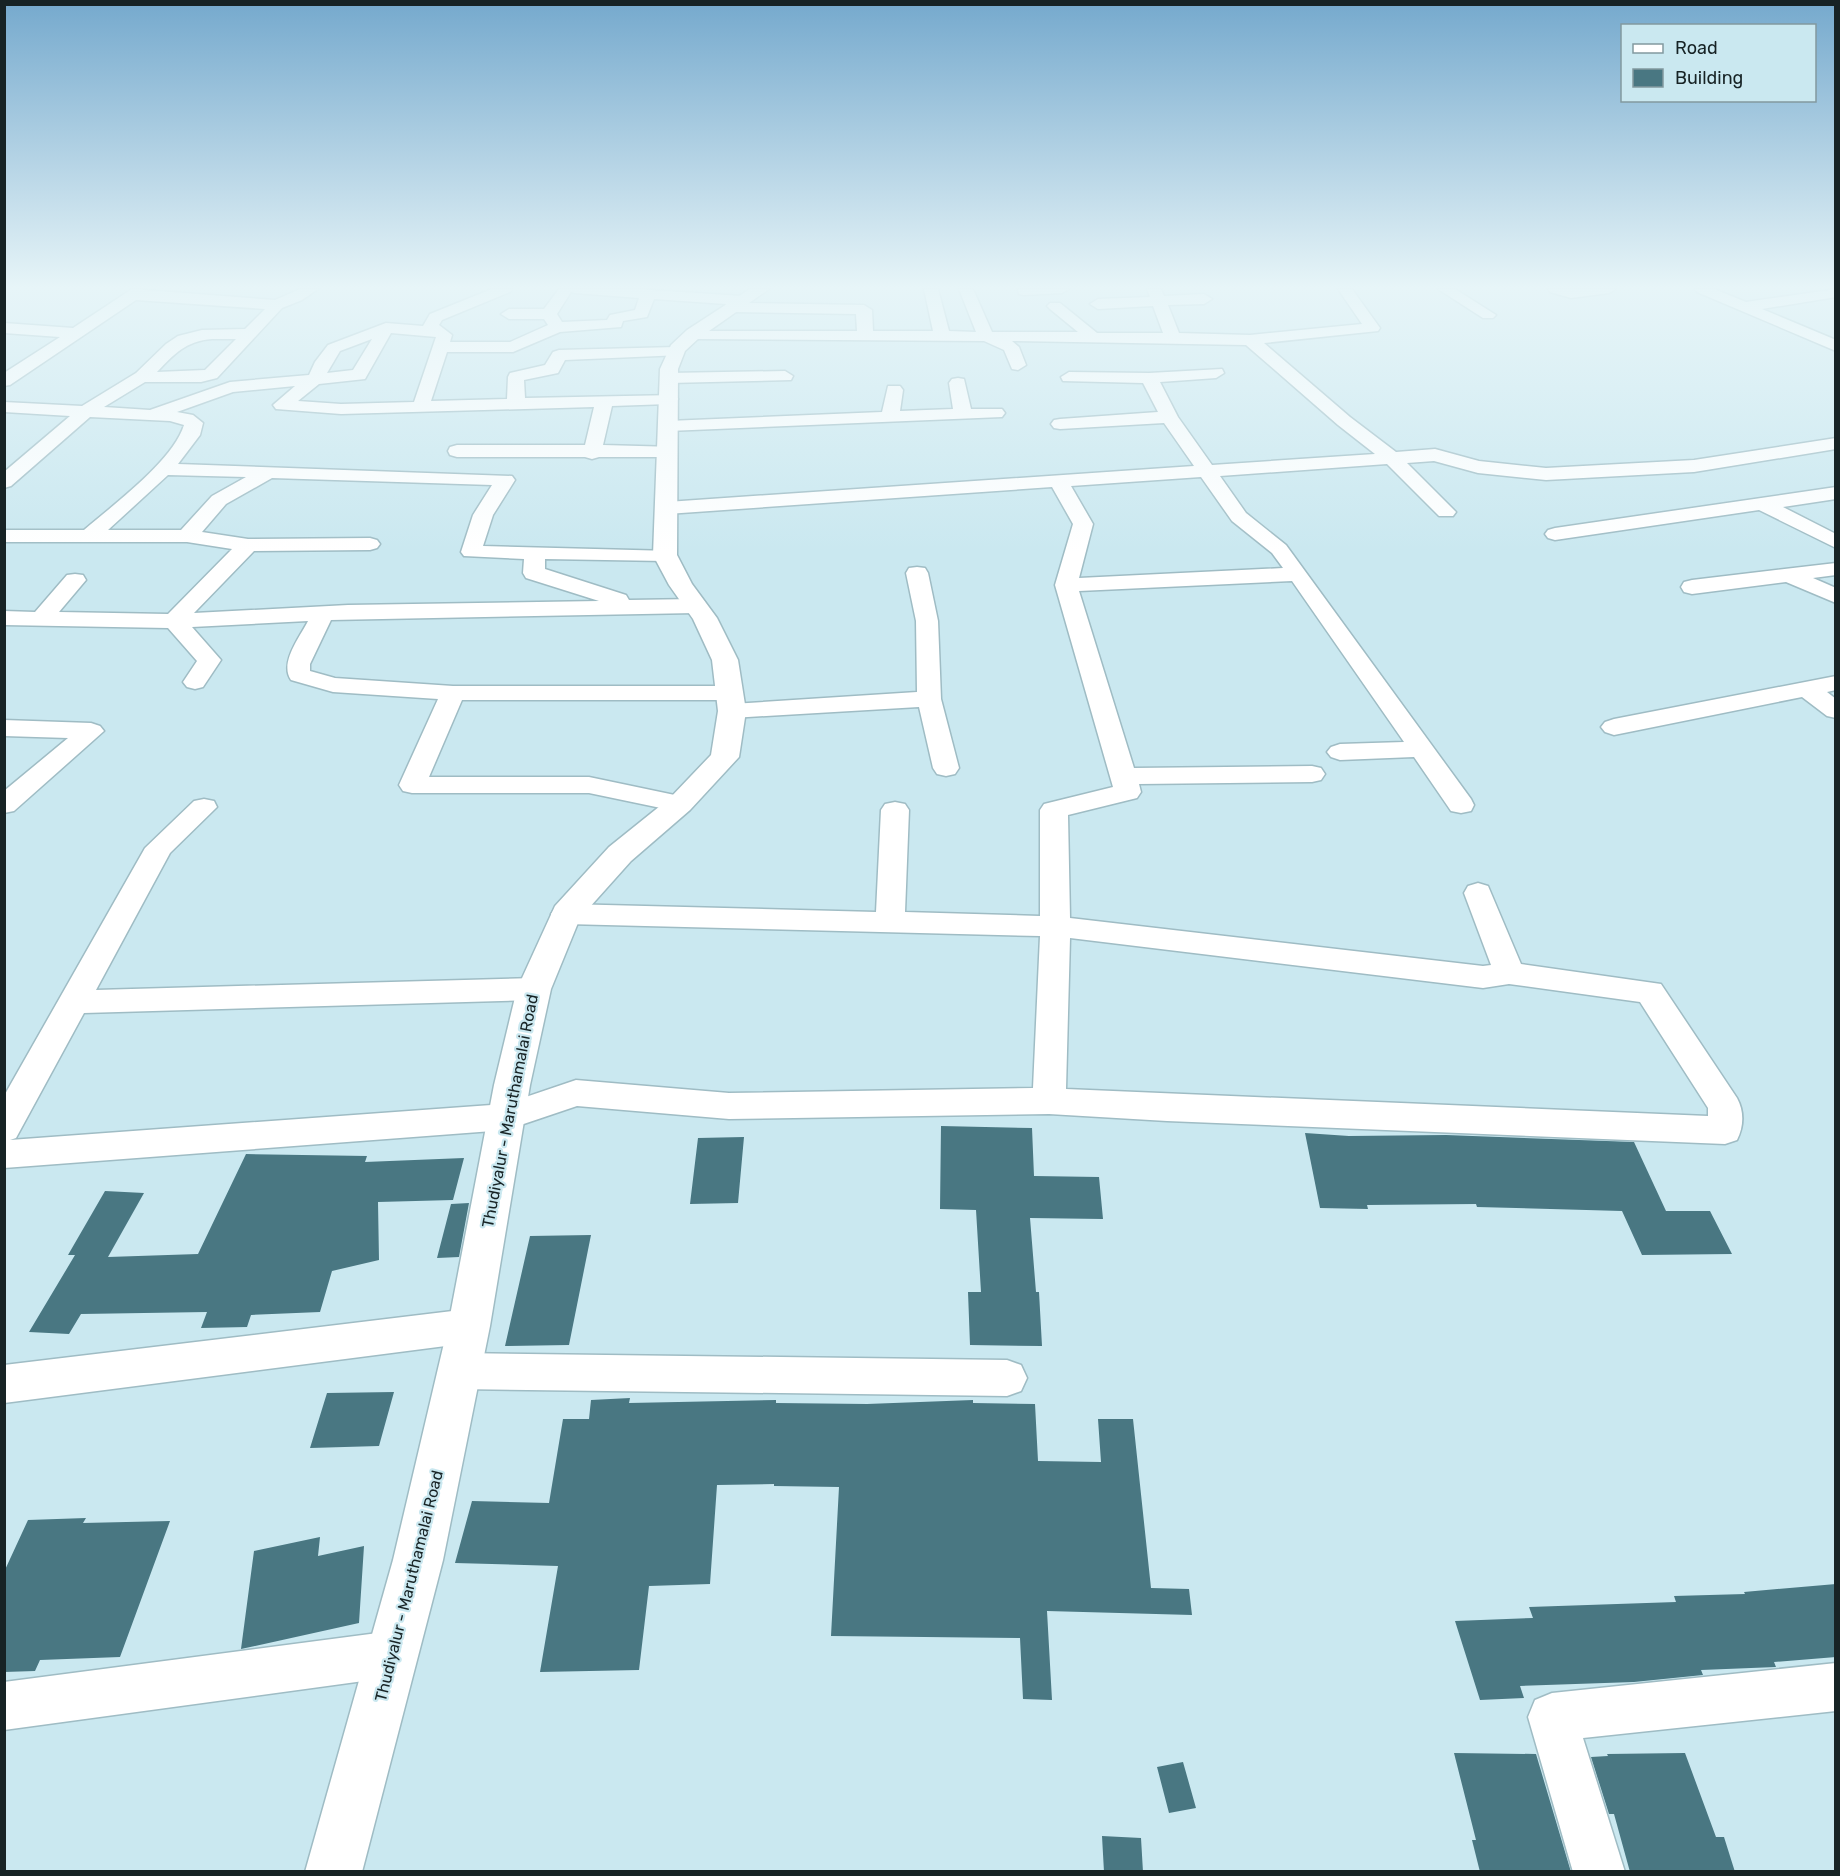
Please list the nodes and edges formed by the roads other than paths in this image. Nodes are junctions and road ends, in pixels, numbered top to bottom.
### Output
1 (28, 377) edge
2 (142, 377) joint
3 (203, 377) edge
4 (215, 377) edge
5 (337, 377) edge
6 (428, 377) edge
7 (518, 377) edge
8 (617, 377) edge
9 (688, 377) edge
10 (712, 377) edge
11 (785, 377) edge
12 (1069, 377) dead end
13 (1168, 377) edge
14 (1292, 377) edge
15 (316, 378) junction
16 (1149, 378) junction
17 (958, 383) dead end
18 (230, 387) junction
19 (783, 387) junction
20 (894, 390) dead end
21 (673, 397) junction
22 (604, 400) junction
23 (516, 403) junction
24 (421, 406) junction
25 (7, 407) edge
26 (88, 410) junction
27 (996, 413) dead end
28 (963, 414) junction
29 (151, 415) junction
30 (1170, 417) junction
31 (890, 418) junction
32 (1060, 424) dead end
33 (783, 426) junction
34 (1836, 443) edge
35 (457, 451) dead end
36 (519, 452) junction
37 (592, 453) junction
38 (1392, 458) junction
39 (4, 461) edge
40 (28, 461) junction
41 (164, 469) junction
42 (1207, 470) junction
43 (266, 474) junction
44 (505, 480) junction
45 (1058, 480) junction
46 (4, 482) edge
47 (1836, 493) edge
48 (1762, 504) junction
49 (667, 508) junction
50 (1446, 512) dead end
51 (1555, 534) dead end
52 (90, 535) junction
53 (4, 536) edge
54 (187, 536) junction
55 (1836, 542) edge
56 (370, 544) dead end
57 (248, 545) junction
58 (536, 554) junction
59 (665, 555) junction
60 (1836, 569) edge
61 (917, 573) dead end
62 (1298, 574) junction
63 (1789, 575) junction
64 (75, 579) dead end
65 (1066, 585) junction
66 (1692, 587) dead end
67 (1836, 597) edge
68 (696, 606) junction
69 (641, 607) junction
70 (323, 614) junction
71 (4, 618) edge
72 (41, 619) junction
73 (174, 621) junction
74 (195, 682) dead end
75 (1836, 683) edge
76 (1807, 689) junction
77 (453, 693) junction
78 (929, 699) junction
79 (731, 702) junction
80 (1836, 711) edge
81 (1614, 727) dead end
82 (4, 728) edge
83 (1421, 749) junction
84 (1340, 752) dead end
85 (946, 768) dead end
86 (1312, 774) dead end
87 (1123, 776) junction
88 (680, 804) junction
89 (4, 805) edge
90 (1461, 805) dead end
91 (204, 807) dead end
92 (895, 810) dead end
93 (1478, 893) dead end
94 (566, 914) junction
95 (891, 922) junction
96 (1055, 926) junction
97 (1509, 973) junction
98 (534, 989) junction
99 (74, 1002) junction
100 (1049, 1101) junction
101 (506, 1117) junction
102 (4, 1128) edge
103 (4, 1154) edge
104 (469, 1326) junction
105 (459, 1371) junction
106 (1007, 1378) dead end
107 (4, 1384) edge
108 (393, 1654) junction
109 (1836, 1686) edge
110 (4, 1706) edge
111 (333, 1872) edge
112 (1599, 1872) edge

1 - 25 street
2 - 3 street
2 - 26 street
4 - 18 street
5 - 15 street
6 - 24 street
7 - 23 street
8 - 21 street
9 - 21 main road
10 - 21 street
11 - 19 street
12 - 16 street
13 - 16 street
14 - 38 street
15 - 18 street
15 - 24 street
16 - 30 street
17 - 28 street
18 - 29 street
19 - 21 street
19 - 33 street
20 - 31 street
21 - 22 street
21 - 33 street
21 - 37 street
21 - 49 main road
22 - 23 street
22 - 37 street
23 - 24 street
25 - 26 street
26 - 29 street
26 - 40 street
27 - 28 street
28 - 31 street
29 - 41 street
30 - 32 street
30 - 42 street
31 - 33 street
34 - 38 street
35 - 36 street
36 - 37 street
36 - 44 street
38 - 42 street
38 - 50 street
39 - 40 street
40 - 46 street
41 - 43 street
41 - 52 street
42 - 45 street
42 - 62 street
43 - 44 street
43 - 54 street
44 - 58 street
45 - 49 street
45 - 65 street
47 - 48 street
48 - 51 street
48 - 55 street
49 - 59 main road
52 - 53 street
52 - 54 street
54 - 57 street
56 - 57 street
57 - 73 street
58 - 59 street
58 - 69 street
59 - 68 main road, Thudiyalur - Maruthamalai Road
60 - 63 street
61 - 78 street
62 - 65 street
62 - 83 street
63 - 66 street
63 - 67 street
64 - 72 street
65 - 87 street
68 - 69 street
68 - 79 main road, Thudiyalur - Maruthamalai Road
69 - 70 street
70 - 73 street
70 - 77 street
71 - 72 street
72 - 73 street
73 - 74 street
75 - 76 street
76 - 80 street
76 - 81 street
77 - 79 street
77 - 88 street
78 - 79 street
78 - 85 street
79 - 88 main road, Thudiyalur - Maruthamalai Road
82 - 89 street
83 - 84 street
83 - 90 street
86 - 87 street
87 - 96 street
88 - 94 main road, Thudiyalur - Maruthamalai Road
91 - 99 street
92 - 95 street
93 - 97 street
94 - 95 street
94 - 98 main road, Thudiyalur - Maruthamalai Road
95 - 96 street
96 - 97 street
96 - 100 street
97 - 100 street
98 - 99 street
98 - 101 main road, Thudiyalur - Maruthamalai Road
99 - 102 street
100 - 101 street
101 - 103 street
101 - 104 main road, Thudiyalur - Maruthamalai Road
104 - 105 main road, Thudiyalur - Maruthamalai Road
104 - 107 street
105 - 106 street
105 - 108 main road, Thudiyalur - Maruthamalai Road
108 - 110 street
108 - 111 main road, Thudiyalur - Maruthamalai Road
109 - 112 street

